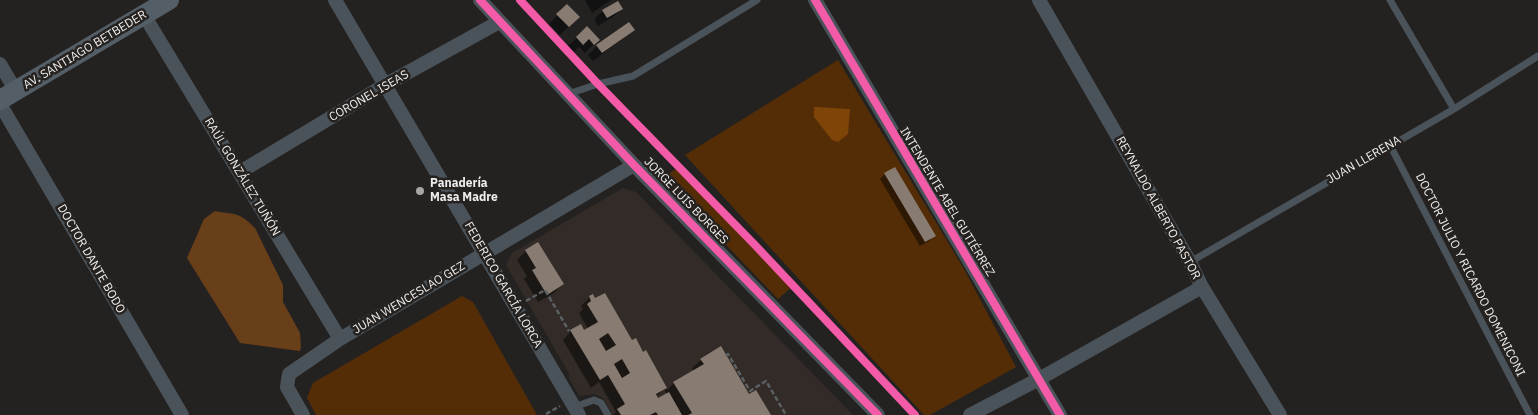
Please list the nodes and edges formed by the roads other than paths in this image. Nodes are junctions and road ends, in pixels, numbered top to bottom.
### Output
1 (169, 0) edge
2 (335, 0) edge
3 (480, 0) edge
4 (757, 0) edge
5 (815, 0) edge
6 (1038, 0) edge
7 (1390, 0) edge
8 (144, 15) junction
9 (499, 22) junction
10 (1538, 56) edge
11 (0, 64) edge
12 (385, 86) junction
13 (568, 94) junction
14 (5, 98) edge
15 (1454, 109) junction
16 (1390, 145) junction
17 (634, 164) junction
18 (240, 172) junction
19 (484, 253) junction
20 (1190, 262) junction
21 (1202, 287) junction
22 (340, 338) junction
23 (1039, 379) junction
24 (576, 411) edge
25 (182, 415) edge
26 (303, 415) edge
27 (608, 415) edge
28 (878, 415) edge
29 (970, 415) edge
30 (1060, 415) edge
31 (1280, 415) edge
32 (1530, 415) edge

1 - 8 main road, AV. SANTIAGO BETBEDER
2 - 12 street, FEDERICO GARCÍA LORCA
3 - 9 street, JORGE LUIS BORGES
4 - 13 lane
5 - 23 street, INTENDENTE ABEL GUTIÉRREZ
6 - 20 street, REYNALDO ALBERTO PASTOR
7 - 15 lane
8 - 14 main road, AV. SANTIAGO BETBEDER
8 - 18 street, RAÚL GONZÁLEZ TUÑÓN
9 - 12 street, CORONEL ISEAS
9 - 13 street, JORGE LUIS BORGES
10 - 15 lane, JUAN LLERENA
11 - 14 street, DOCTOR DANTE BODO
12 - 18 street, CORONEL ISEAS
12 - 19 street, FEDERICO GARCÍA LORCA
13 - 17 street, JORGE LUIS BORGES
14 - 25 street, DOCTOR DANTE BODO
15 - 16 lane, JUAN LLERENA
16 - 20 lane, JUAN LLERENA
16 - 32 lane, DOCTOR JULIO Y RICARDO DOMENICONI
17 - 19 street, JUAN WENCESLAO GEZ
17 - 28 street, JORGE LUIS BORGES
18 - 22 street, RAÚL GONZÁLEZ TUÑÓN
19 - 22 street, JUAN WENCESLAO GEZ
19 - 24 street, FEDERICO GARCÍA LORCA
20 - 21 street, REYNALDO ALBERTO PASTOR
21 - 23 street
21 - 31 street, REYNALDO ALBERTO PASTOR
22 - 26 street, JUAN WENCESLAO GEZ
23 - 29 street
23 - 30 street, INTENDENTE ABEL GUTIÉRREZ
24 - 27 lane

